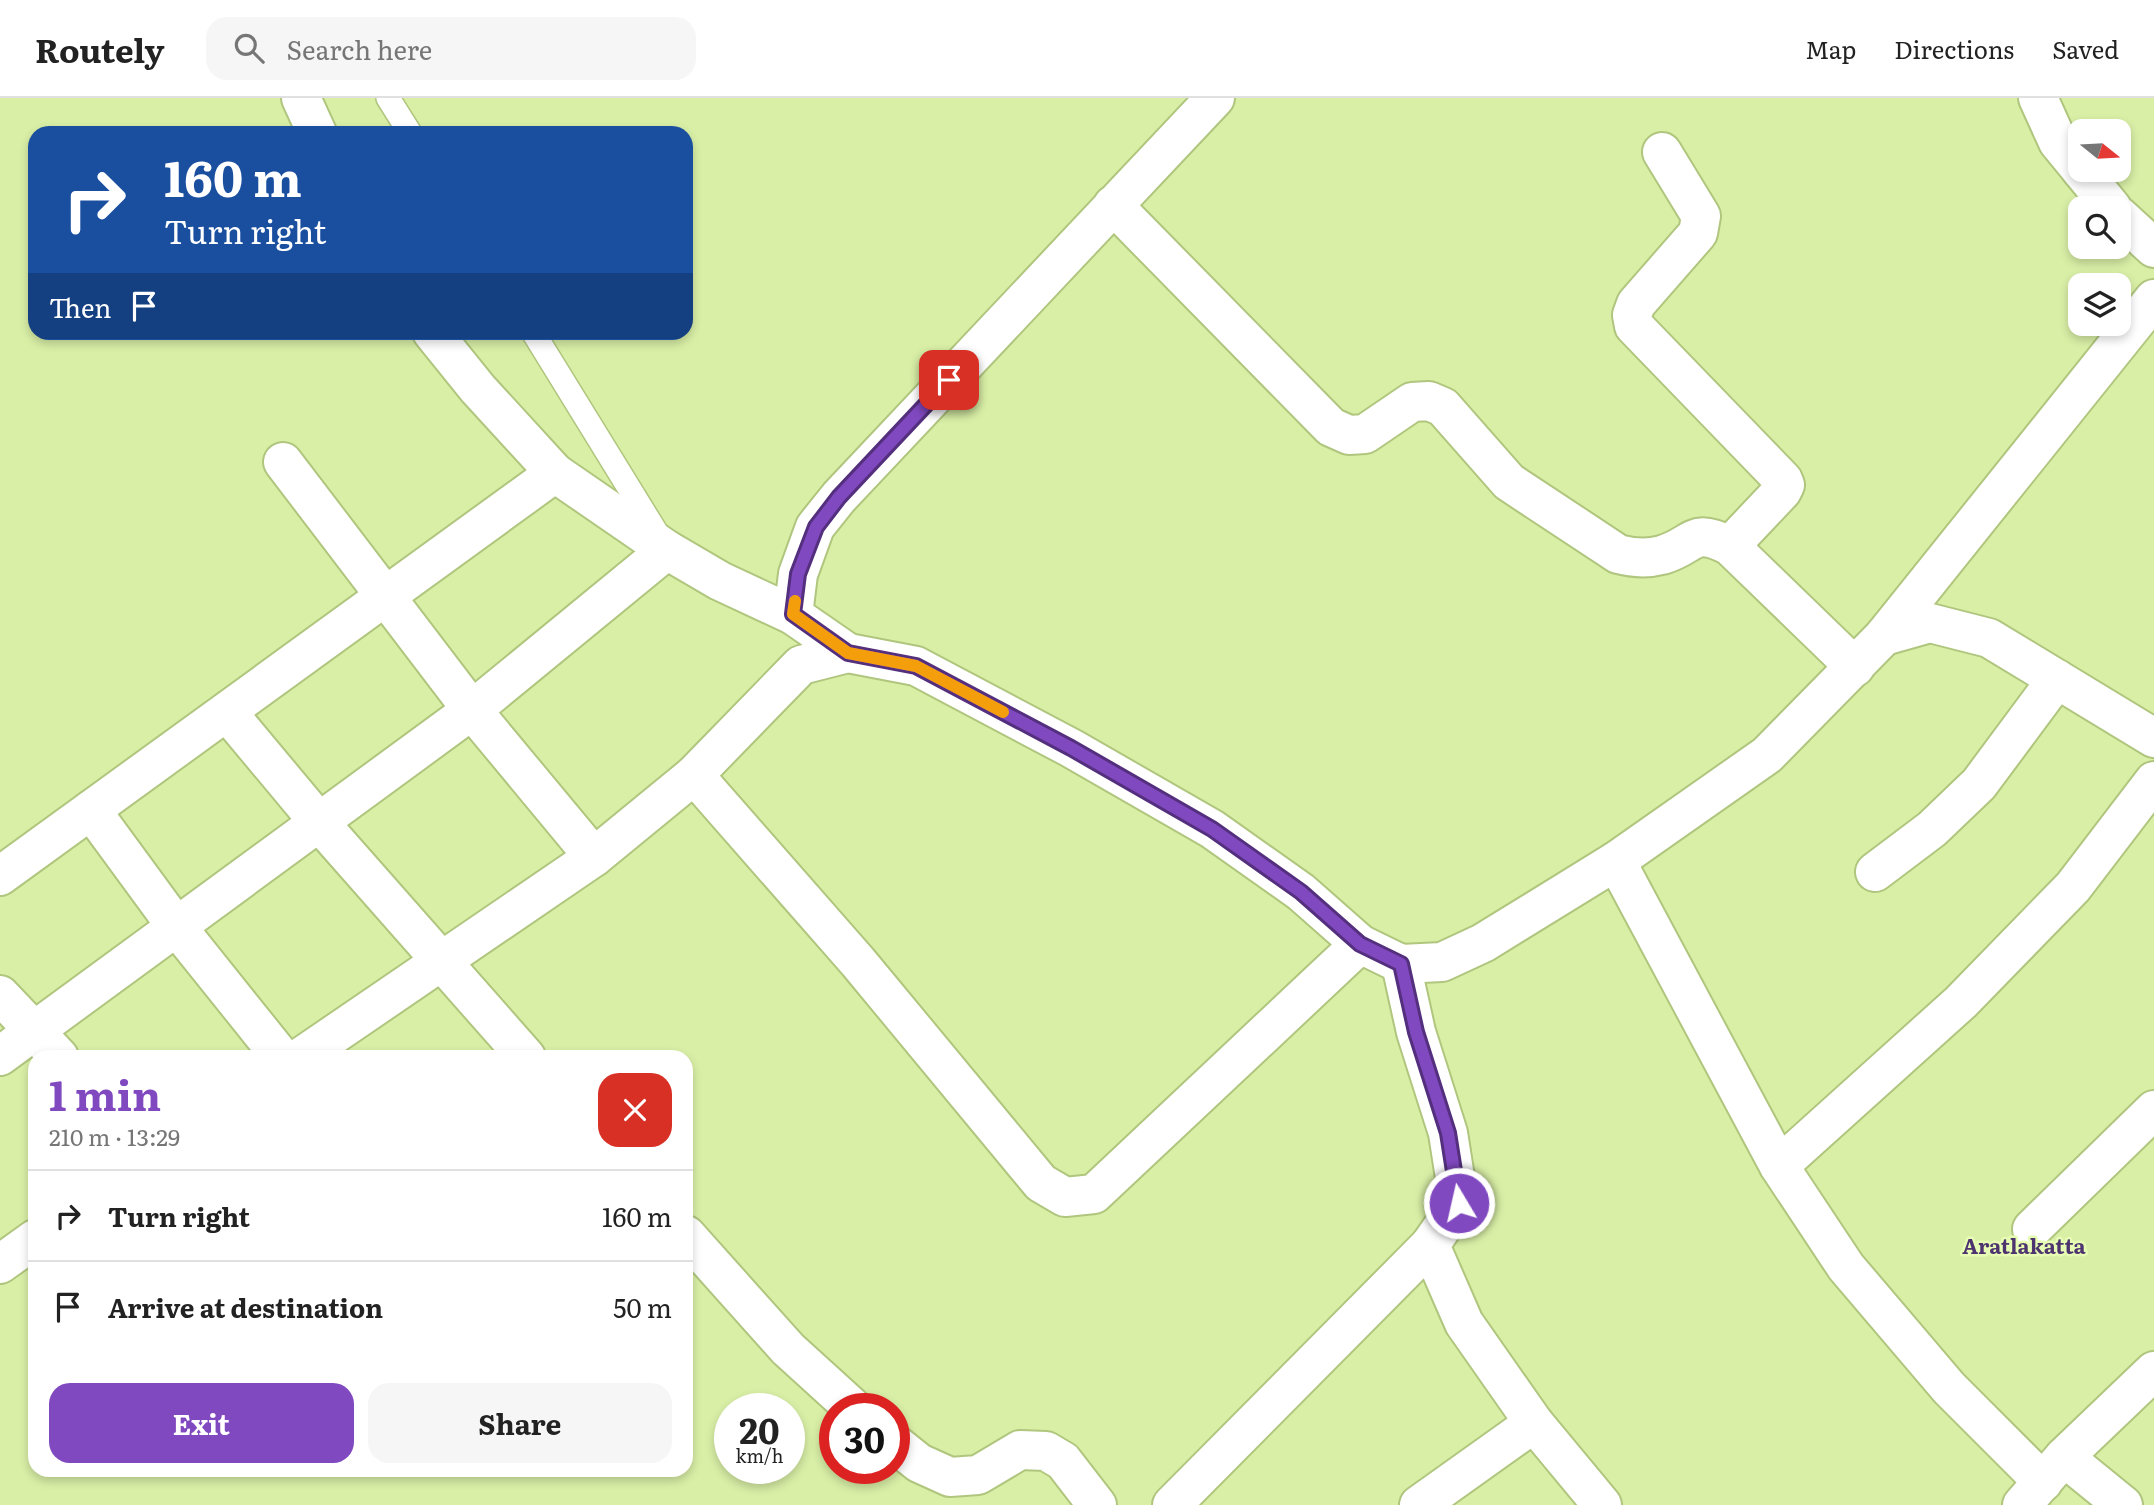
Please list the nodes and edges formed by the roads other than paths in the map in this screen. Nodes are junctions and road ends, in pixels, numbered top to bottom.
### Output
1 (301, 98) edge
2 (388, 98) edge
3 (1214, 98) edge
4 (2038, 98) edge
5 (314, 126) edge
6 (406, 126) edge
7 (1662, 152) dead end
8 (2068, 153) edge
9 (2091, 182) edge
10 (2102, 196) edge
11 (1113, 205) junction
12 (2131, 227) edge
13 (2154, 248) edge
14 (2154, 299) edge
15 (438, 340) edge
16 (538, 340) edge
17 (283, 462) dead end
18 (555, 473) junction
19 (1730, 546) junction
20 (667, 550) junction
21 (385, 595) junction
22 (793, 614) junction
23 (1884, 636) junction
24 (848, 653) junction
25 (1855, 667) junction
26 (2057, 679) junction
27 (472, 710) junction
28 (227, 712) junction
29 (2153, 734) edge
30 (694, 775) junction
31 (2154, 781) edge
32 (91, 810) junction
33 (318, 821) junction
34 (594, 857) junction
35 (1616, 861) junction
36 (1875, 872) dead end
37 (0, 876) edge
38 (176, 926) junction
39 (1360, 944) junction
40 (442, 963) junction
41 (1401, 964) junction
42 (0, 995) edge
43 (47, 1044) edge
44 (275, 1050) edge
45 (311, 1050) edge
46 (520, 1050) edge
47 (0, 1056) edge
48 (2154, 1110) edge
49 (1779, 1166) junction
50 (2032, 1228) dead end
51 (693, 1243) edge
52 (28, 1244) edge
53 (1430, 1245) junction
54 (0, 1264) edge
55 (2154, 1371) edge
56 (836, 1393) edge
57 (1534, 1423) junction
58 (910, 1456) edge
59 (2043, 1481) edge
60 (1097, 1505) edge
61 (1172, 1505) edge
62 (1419, 1505) edge
63 (1602, 1505) edge
64 (2123, 1505) edge

1 - 5 street
2 - 6 lane
3 - 11 street
4 - 8 street
7 - 19 street
9 - 10 street
11 - 19 street
11 - 22 street
12 - 13 street
14 - 23 street
15 - 18 street
16 - 20 lane
17 - 21 street
18 - 20 street
18 - 21 street
19 - 25 street
20 - 22 street
20 - 27 street
21 - 27 street
21 - 28 street
22 - 24 street
23 - 25 street
23 - 26 street
24 - 30 street
24 - 39 street
25 - 35 street
26 - 29 street
26 - 36 street
27 - 33 street
27 - 34 street
28 - 32 street
28 - 33 street
30 - 34 street
30 - 39 street
31 - 49 street
32 - 37 street
32 - 38 street
33 - 38 street
33 - 40 street
34 - 40 street
35 - 41 street
35 - 49 street
38 - 43 street
38 - 44 street
39 - 41 street
40 - 45 street
40 - 46 street
41 - 53 street
42 - 43 street
43 - 47 street
48 - 50 street
49 - 59 street
51 - 56 street
52 - 54 street
53 - 57 street
53 - 61 street
55 - 59 street
57 - 62 street
57 - 63 street
58 - 60 street
59 - 64 street

